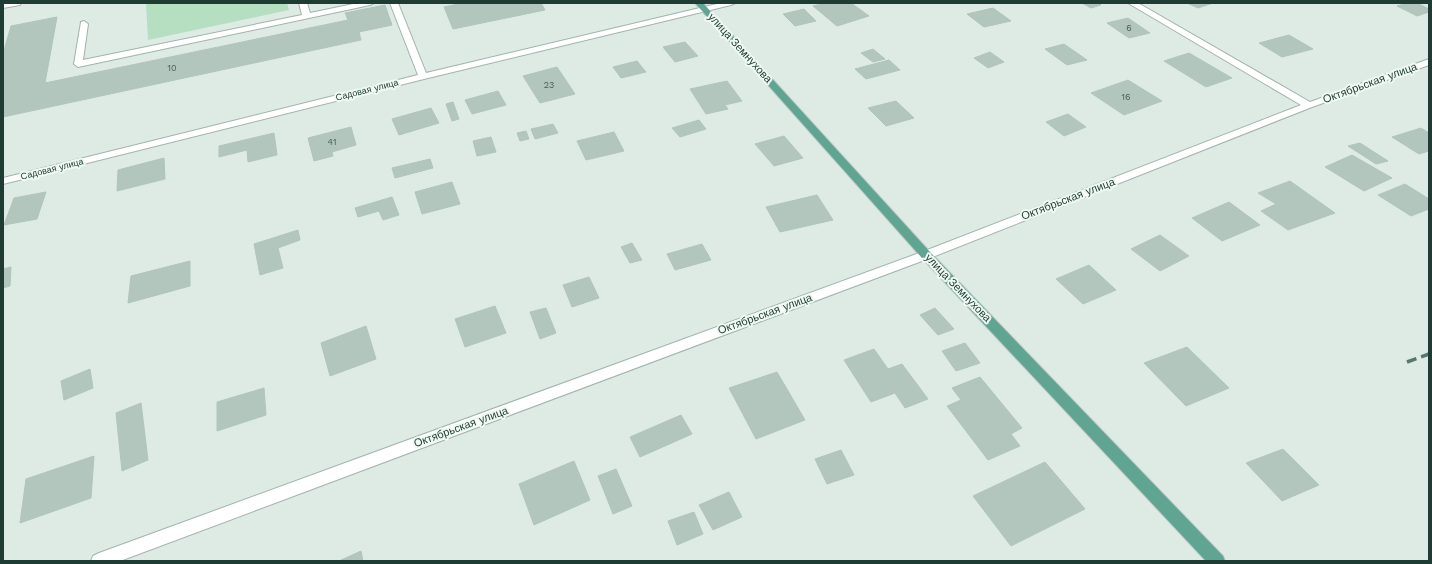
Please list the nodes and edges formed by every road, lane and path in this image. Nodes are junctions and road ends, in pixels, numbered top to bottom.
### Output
1 (17, 3) edge
2 (303, 3) edge
3 (370, 3) edge
4 (394, 3) edge
5 (731, 3) edge
6 (1132, 3) edge
7 (3, 6) edge
8 (702, 6) edge
9 (307, 16) junction
10 (84, 24) dead end
11 (1429, 62) edge
12 (423, 76) junction
13 (1309, 105) junction
14 (3, 181) edge
15 (926, 255) junction
16 (99, 561) edge
17 (1217, 561) edge

1 - 7 street
2 - 9 street
3 - 9 street
4 - 12 street
5 - 8 street, Садовая улица
6 - 13 street
8 - 12 street, Садовая улица
8 - 15 main road, улица Земнухова
9 - 10 street
11 - 13 street, Октябрьская улица
12 - 14 street, Садовая улица
13 - 15 street, Октябрьская улица
15 - 16 street, Октябрьская улица
15 - 17 main road, улица Земнухова

